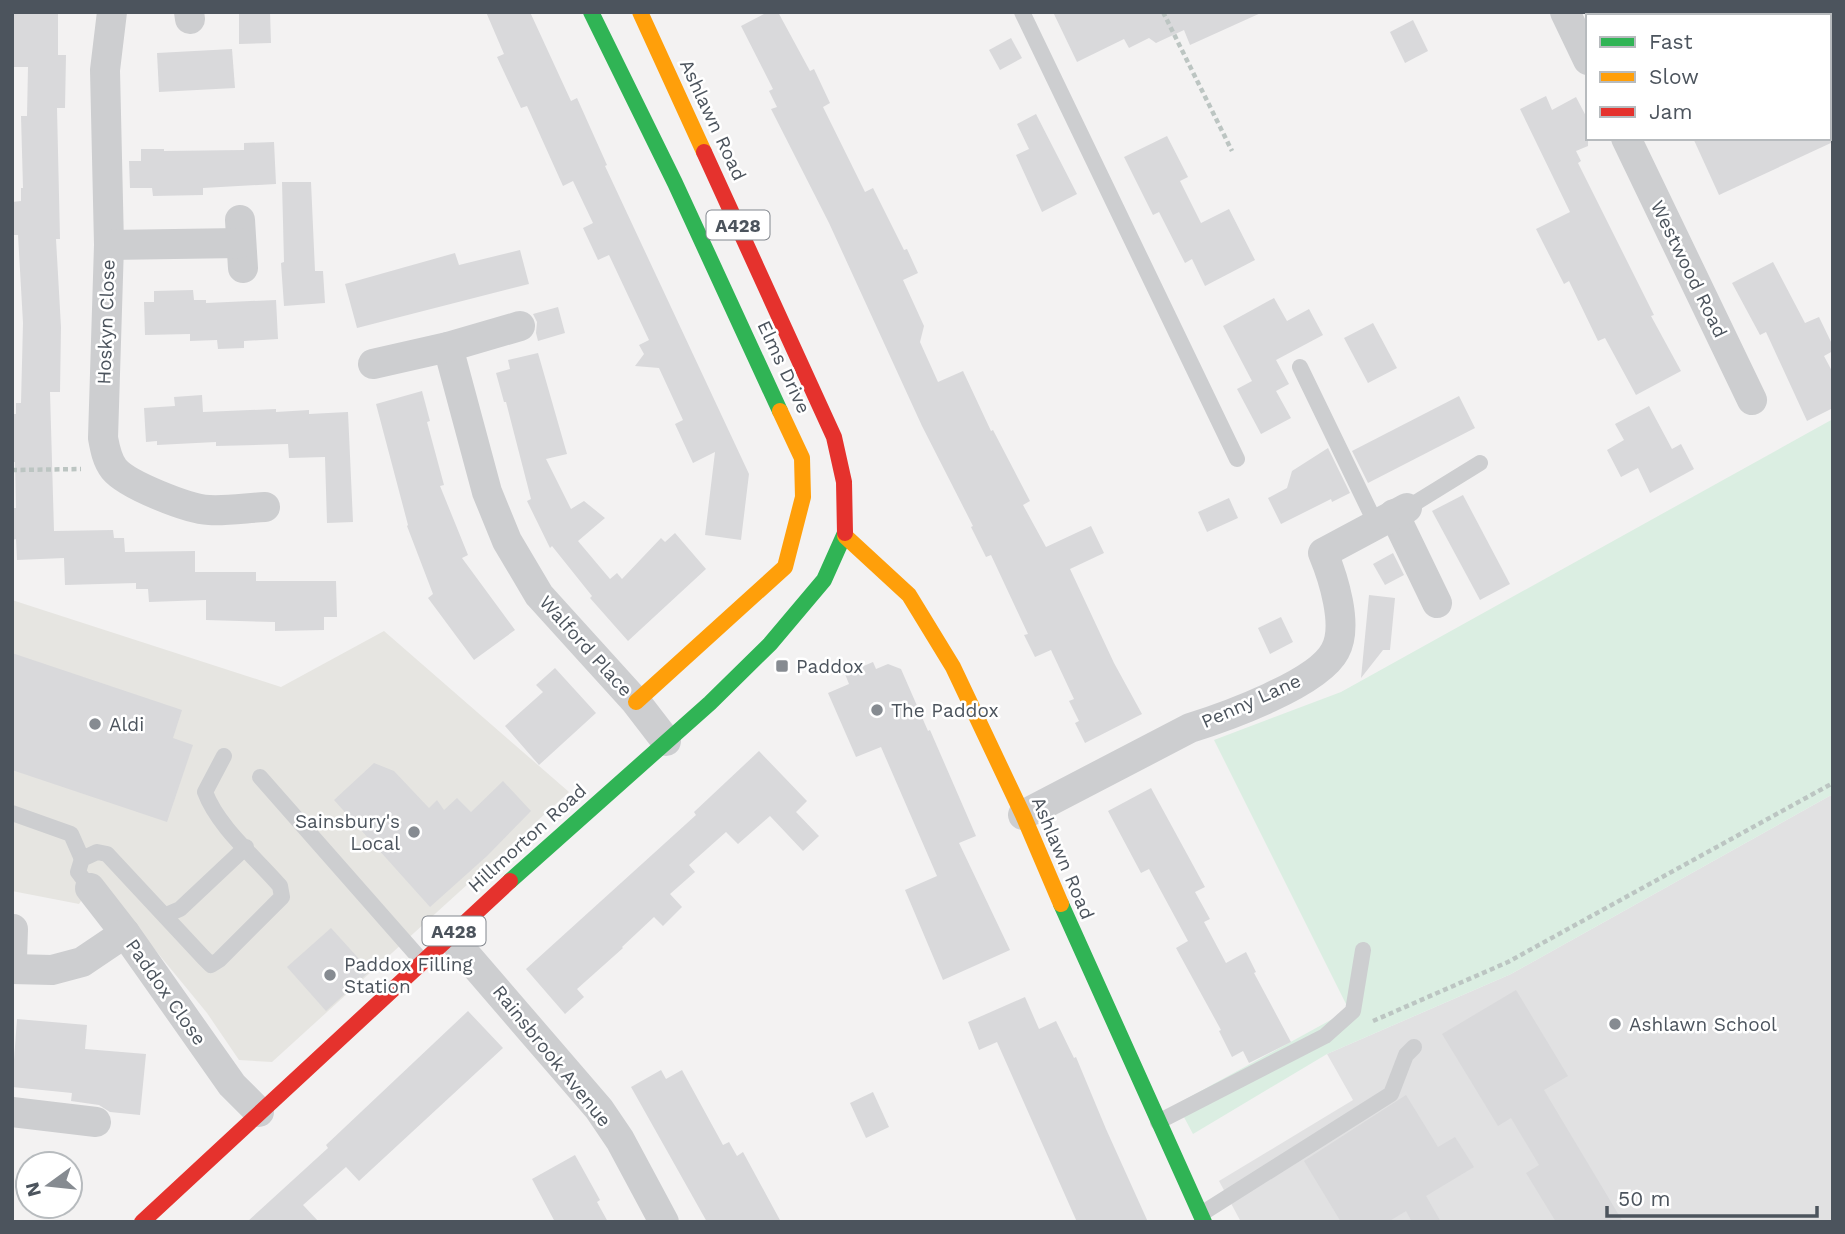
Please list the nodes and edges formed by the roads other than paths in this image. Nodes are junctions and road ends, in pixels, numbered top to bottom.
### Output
1 (112, 12) edge
2 (591, 12) edge
3 (640, 12) edge
4 (1022, 12) edge
5 (1565, 12) edge
6 (1586, 56) edge
7 (1627, 140) edge
8 (241, 244) dead end
9 (109, 245) junction
10 (520, 326) dead end
11 (448, 347) junction
12 (373, 364) dead end
13 (1300, 367) dead end
14 (1752, 400) dead end
15 (834, 437) joint
16 (1237, 459) dead end
17 (1480, 463) dead end
18 (265, 507) dead end
19 (1392, 516) junction
20 (845, 536) junction
21 (1437, 603) dead end
22 (636, 702) junction
23 (666, 741) junction
24 (224, 756) dead end
25 (260, 777) dead end
26 (12, 813) edge
27 (1023, 815) junction
28 (246, 847) junction
29 (82, 859) junction
30 (90, 888) joint
31 (166, 915) junction
32 (13, 929) edge
33 (125, 933) junction
34 (449, 936) junction
35 (1363, 950) dead end
36 (12, 959) edge
37 (422, 961) junction
38 (12, 969) edge
39 (1414, 1047) dead end
40 (12, 1112) edge
41 (259, 1112) junction
42 (96, 1122) dead end
43 (1158, 1122) junction
44 (1203, 1218) edge
45 (142, 1222) edge
46 (664, 1222) edge

1 - 9 street, Hoskyn Close
2 - 22 main road, Elms Drive
3 - 15 main road, Ashlawn Road / A428
4 - 16 lane
5 - 6 street
7 - 14 street, Westwood Road
8 - 9 street
9 - 18 street, Hoskyn Close
10 - 11 street
11 - 12 street
11 - 22 street, Walford Place
13 - 19 lane
15 - 20 main road, Hillmorton Road / A428
17 - 19 lane
19 - 21 street
19 - 27 street, Penny Lane
20 - 23 main road, Hillmorton Road / A428
20 - 27 main road, Ashlawn Road
22 - 23 street, Walford Place
23 - 34 main road, Hillmorton Road / A428
24 - 28 lane
25 - 37 lane
26 - 29 lane
27 - 43 main road, Ashlawn Road
28 - 31 lane
28 - 31 lane
29 - 30 lane
29 - 31 lane
30 - 33 street
32 - 36 street
33 - 38 street, Paddox Close
33 - 41 street, Paddox Close
34 - 37 main road, Hillmorton Road / A428
34 - 46 street, Rainsbrook Avenue
35 - 43 lane
37 - 41 main road, Hillmorton Road / A428
39 - 44 lane
40 - 42 street
41 - 45 main road, Hillmorton Road / A428
43 - 44 main road, Ashlawn Road

